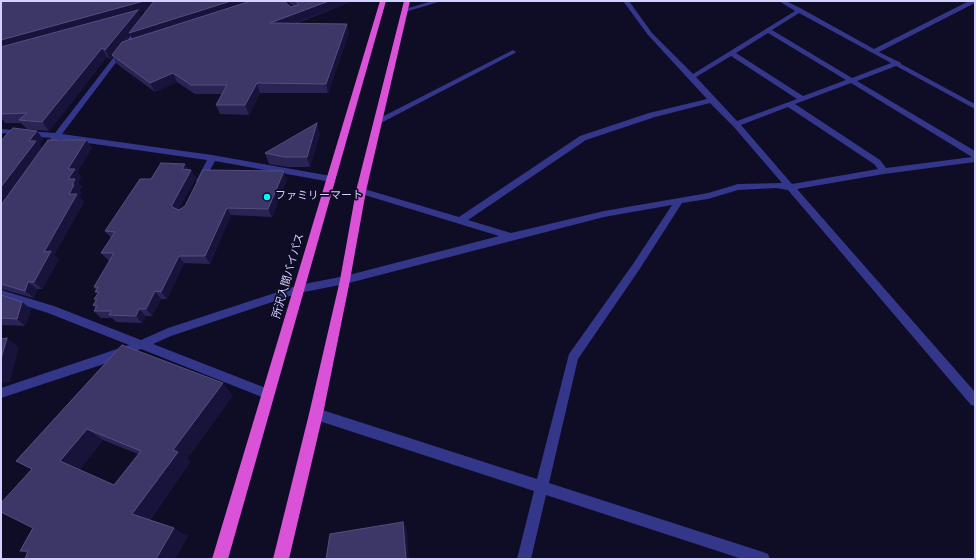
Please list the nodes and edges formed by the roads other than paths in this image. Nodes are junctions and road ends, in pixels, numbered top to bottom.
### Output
1 (383, 1) edge
2 (439, 1) edge
3 (626, 1) edge
4 (782, 1) edge
5 (974, 1) edge
6 (406, 6) edge
7 (800, 10) junction
8 (148, 18) edge
9 (768, 30) junction
10 (138, 44) edge
11 (123, 48) junction
12 (513, 52) dead end
13 (732, 52) junction
14 (875, 52) junction
15 (898, 63) junction
16 (692, 77) junction
17 (851, 81) junction
18 (802, 99) junction
19 (712, 100) junction
20 (789, 104) junction
21 (975, 107) edge
22 (378, 121) junction
23 (736, 124) junction
24 (1, 131) edge
25 (57, 136) junction
26 (49, 148) edge
27 (975, 155) edge
28 (212, 158) junction
29 (975, 159) edge
30 (884, 171) junction
31 (331, 179) junction
32 (790, 187) junction
33 (361, 191) junction
34 (194, 192) edge
35 (678, 200) junction
36 (460, 221) junction
37 (512, 237) junction
38 (345, 280) junction
39 (298, 289) junction
40 (1, 294) edge
41 (141, 344) junction
42 (1, 393) edge
43 (267, 394) junction
44 (975, 401) edge
45 (316, 414) junction
46 (541, 486) junction
47 (220, 559) edge
48 (281, 559) edge
49 (524, 559) edge
50 (763, 559) edge

1 - 31 highway, 所沢入間バイパス
2 - 6 street
3 - 16 street
4 - 7 street
5 - 14 street
6 - 22 highway
7 - 9 street
7 - 14 street
8 - 11 street
9 - 13 street
9 - 17 street
10 - 11 street
11 - 25 street
12 - 22 street
13 - 16 street
13 - 18 street
14 - 15 street
15 - 17 street
15 - 21 street
16 - 19 street
17 - 18 street
17 - 27 street
18 - 20 street
19 - 23 street
19 - 36 street
20 - 23 street
20 - 30 street
22 - 33 highway
23 - 32 street
24 - 25 street
25 - 26 street
25 - 28 street
28 - 31 street
28 - 34 street
29 - 30 street
30 - 32 street
31 - 39 highway, 所沢入間バイパス
32 - 35 street
32 - 44 street
33 - 36 street
33 - 38 highway
35 - 37 street
35 - 46 street
36 - 37 street
37 - 38 street
38 - 39 street
38 - 45 highway
39 - 41 street
39 - 43 highway, 所沢入間バイパス
40 - 41 street
41 - 42 street
41 - 43 street
43 - 47 highway, 所沢入間バイパス
45 - 46 street
45 - 48 highway
46 - 49 street
46 - 50 street

